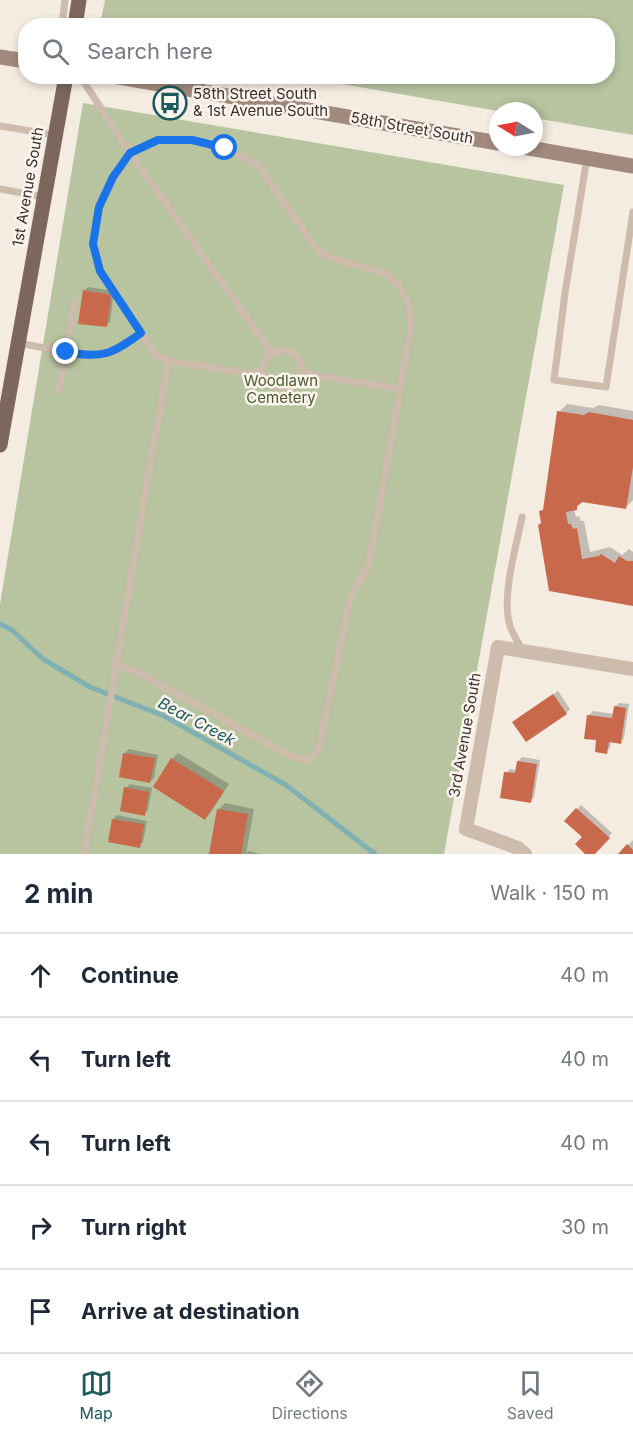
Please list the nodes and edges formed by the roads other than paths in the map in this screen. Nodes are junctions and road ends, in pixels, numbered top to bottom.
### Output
1 (65, 0) edge
2 (79, 0) edge
3 (63, 18) edge
4 (76, 18) edge
5 (0, 57) edge
6 (18, 60) edge
7 (65, 84) edge
8 (85, 84) edge
9 (159, 84) edge
10 (0, 126) edge
11 (55, 135) junction
12 (489, 141) edge
13 (543, 150) edge
14 (130, 153) junction
15 (587, 158) junction
16 (633, 166) edge
17 (0, 189) edge
18 (44, 197) junction
19 (633, 212) edge
20 (75, 302) dead end
21 (141, 333) junction
22 (18, 343) junction
23 (66, 352) junction
24 (272, 354) junction
25 (169, 361) junction
26 (264, 370) junction
27 (301, 373) junction
28 (5, 384) edge
29 (400, 389) junction
30 (60, 391) dead end
31 (0, 445) edge
32 (522, 517) dead end
33 (523, 651) junction
34 (115, 663) junction
35 (633, 669) edge
36 (84, 854) edge
37 (525, 854) edge

1 - 3 lane
2 - 4 main road
5 - 6 street
7 - 11 main road, 1st Avenue South
8 - 14 lane
9 - 12 street, 58th Street South
10 - 11 lane
11 - 18 main road, 1st Avenue South
13 - 15 street
14 - 21 lane
14 - 24 lane
14 - 29 lane
15 - 16 street
15 - 19 lane
17 - 18 lane
18 - 22 main road, 1st Avenue South
20 - 23 lane
21 - 23 lane
21 - 25 lane
22 - 23 lane
22 - 28 main road, 1st Avenue South
23 - 30 lane
24 - 26 lane
24 - 27 lane
25 - 26 lane
25 - 34 lane
26 - 27 lane
27 - 29 lane
28 - 31 main road, 1st Avenue South
29 - 34 lane
32 - 33 lane
33 - 35 street
33 - 37 street, 3rd Avenue South
34 - 36 lane

